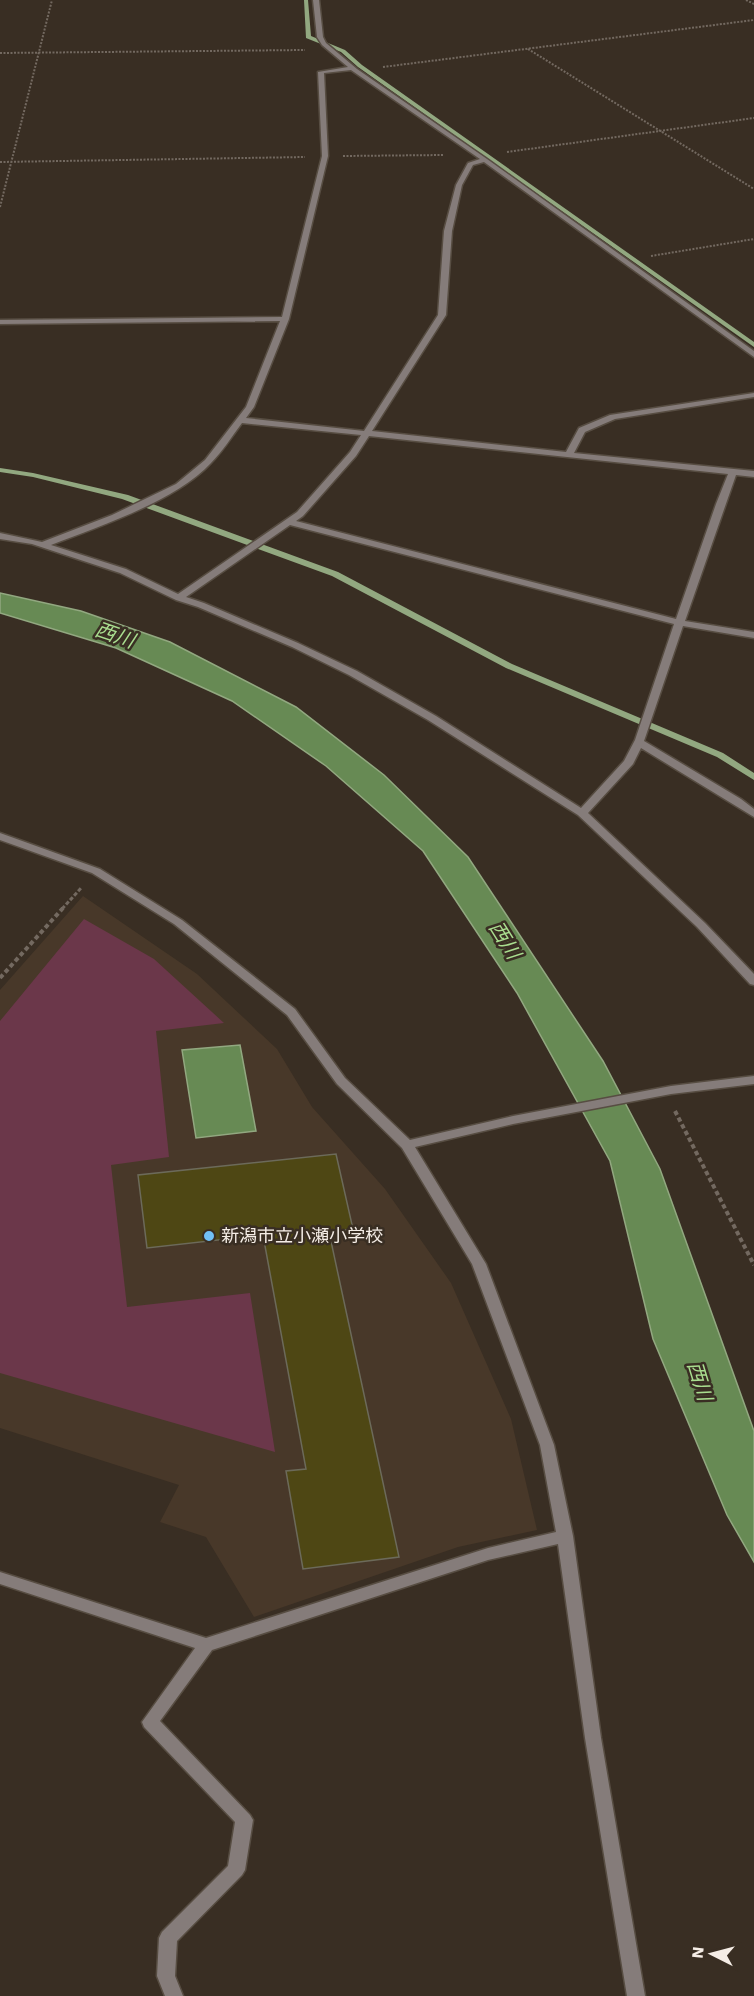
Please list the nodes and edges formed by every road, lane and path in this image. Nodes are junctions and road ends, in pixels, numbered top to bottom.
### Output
1 (52, 0) edge
2 (316, 0) edge
3 (746, 0) edge
4 (754, 4) edge
5 (754, 20) edge
6 (528, 49) junction
7 (332, 50) junction
8 (0, 53) edge
9 (39, 53) junction
10 (354, 69) junction
11 (754, 118) edge
12 (661, 131) junction
13 (325, 156) junction
14 (481, 158) junction
15 (13, 161) junction
16 (0, 162) edge
17 (754, 189) edge
18 (0, 207) edge
19 (754, 239) edge
20 (621, 260) junction
21 (285, 319) junction
22 (0, 322) edge
23 (754, 354) edge
24 (754, 395) edge
25 (238, 420) junction
26 (366, 434) junction
27 (569, 455) junction
28 (732, 472) junction
29 (754, 474) edge
30 (289, 522) junction
31 (0, 536) edge
32 (42, 545) junction
33 (179, 598) junction
34 (681, 623) junction
35 (754, 635) edge
36 (638, 742) junction
37 (582, 813) junction
38 (754, 814) edge
39 (0, 836) edge
40 (96, 871) junction
41 (0, 978) edge
42 (754, 981) edge
43 (754, 1080) edge
44 (671, 1090) junction
45 (407, 1145) junction
46 (754, 1265) edge
47 (564, 1536) junction
48 (0, 1578) edge
49 (206, 1645) junction
50 (174, 1996) edge
51 (636, 1996) edge

1 - 9 path
2 - 7 street
3 - 4 path
5 - 6 path
6 - 10 path
6 - 12 path
7 - 9 path
7 - 10 street
8 - 9 path
9 - 15 path
10 - 13 street
10 - 14 street
11 - 12 path
12 - 14 path
12 - 17 path
13 - 14 path
13 - 15 path
13 - 21 street
14 - 20 street
14 - 26 street
15 - 16 path
15 - 18 path
19 - 20 path
20 - 23 street
21 - 22 street
21 - 25 street
24 - 27 street
25 - 26 street
25 - 32 street
26 - 27 street
26 - 30 street
27 - 28 street
28 - 29 street
28 - 34 street
30 - 33 street
30 - 34 street
31 - 32 street
32 - 33 street
33 - 37 street
34 - 35 street
34 - 36 street
36 - 37 street
36 - 38 street
37 - 42 street
39 - 40 street
40 - 41 path
40 - 45 street
43 - 44 street
44 - 45 street
44 - 46 path
45 - 47 street
47 - 49 street
47 - 51 street
48 - 49 street
49 - 50 street

